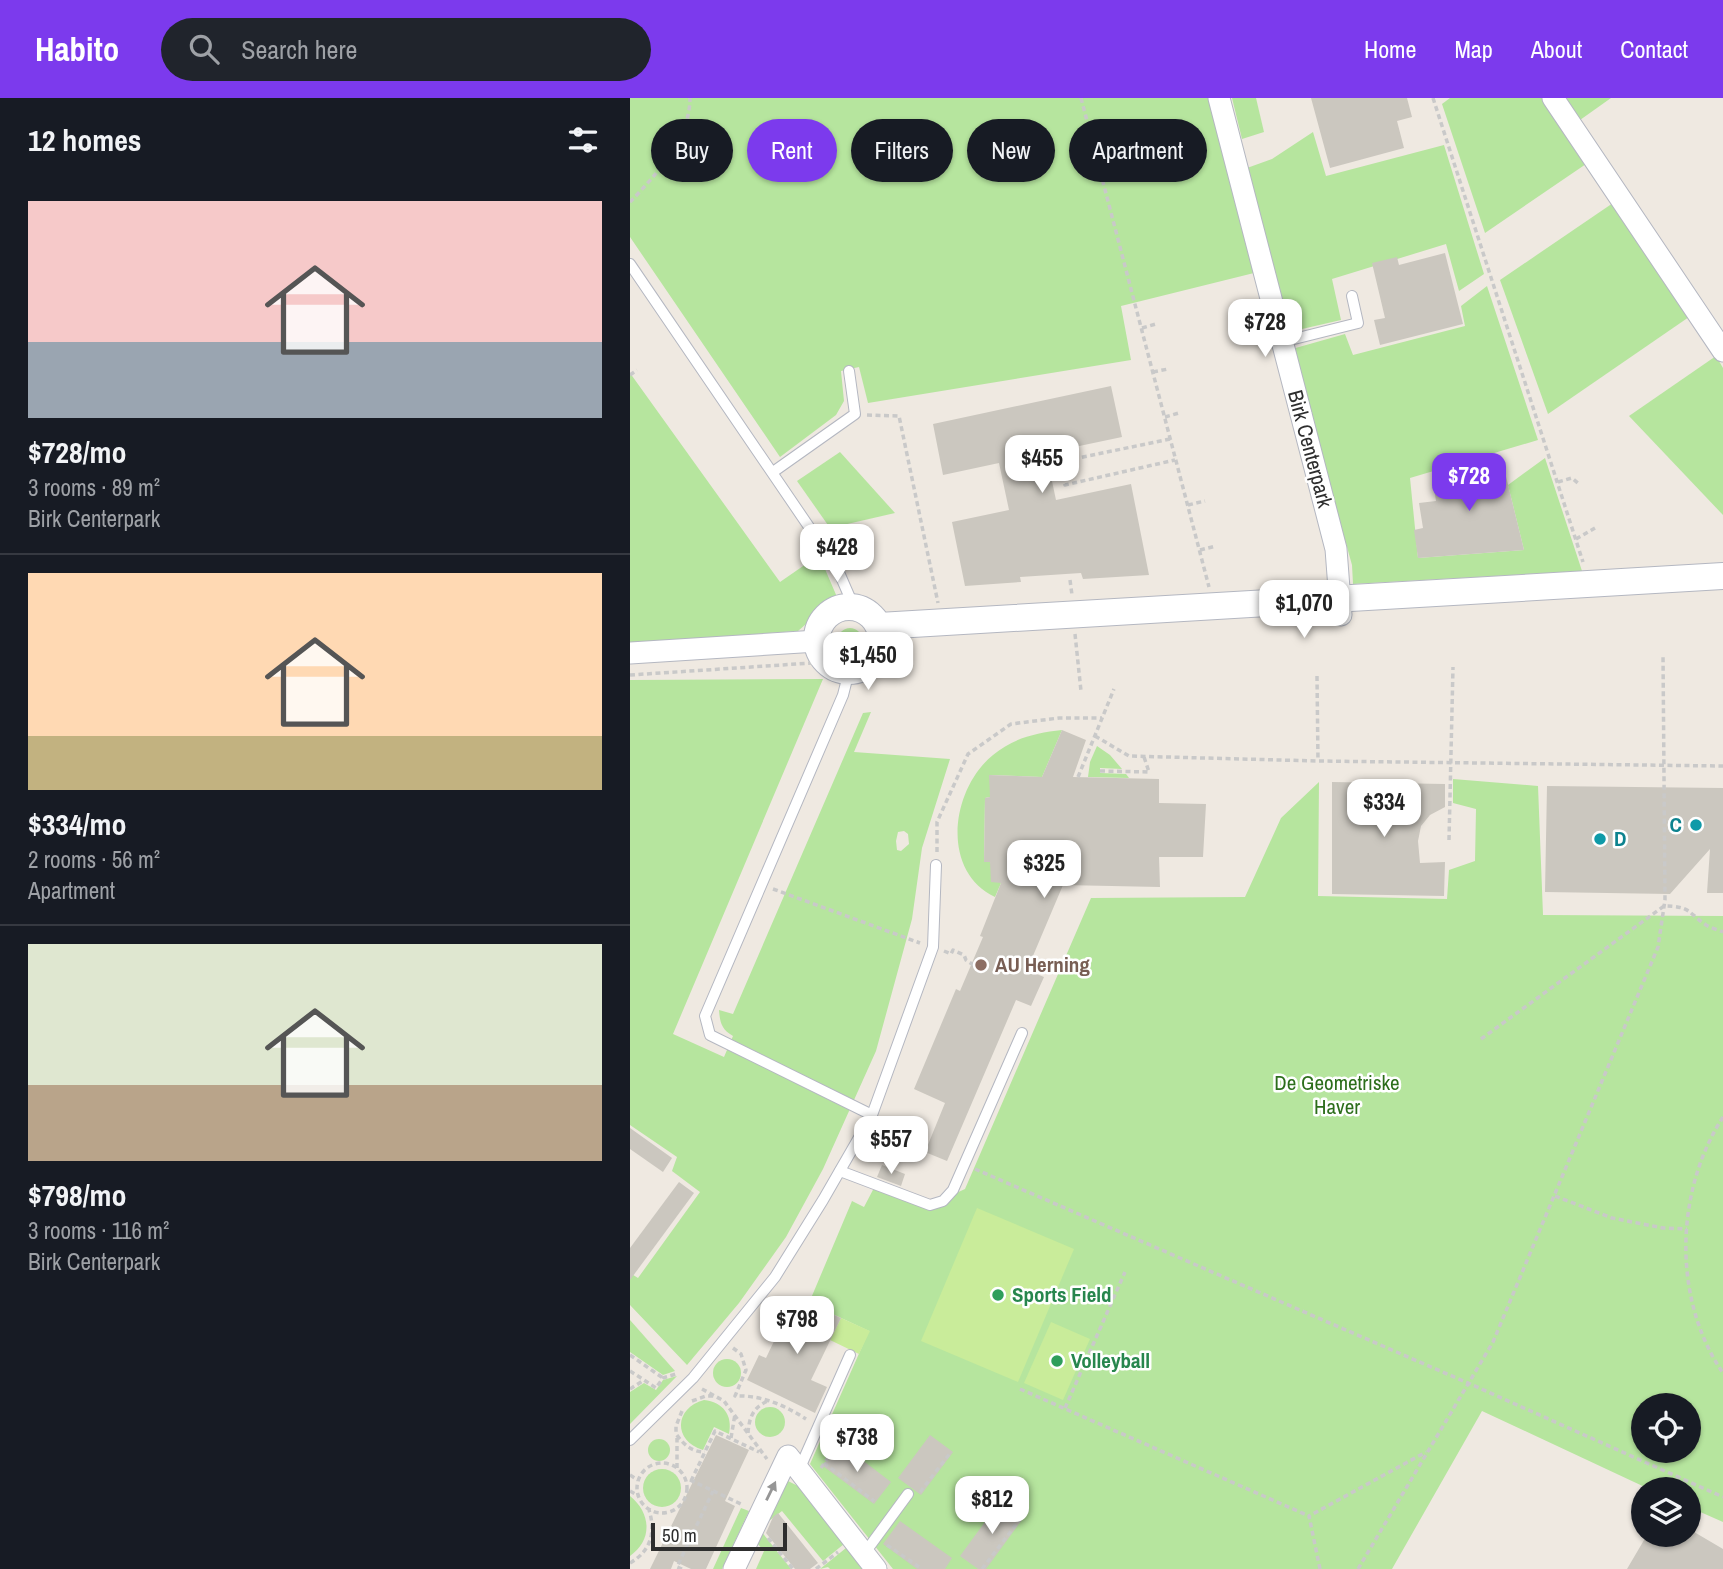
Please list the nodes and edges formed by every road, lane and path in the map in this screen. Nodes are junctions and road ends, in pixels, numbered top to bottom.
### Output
1 (690, 98) edge
2 (1081, 98) edge
3 (1219, 98) edge
4 (1433, 98) edge
5 (1553, 98) edge
6 (630, 202) edge
7 (630, 264) edge
8 (1352, 296) dead end
9 (1156, 324) dead end
10 (1141, 328) junction
11 (1282, 342) junction
12 (1723, 351) edge
13 (1168, 369) dead end
14 (637, 370) dead end
15 (849, 371) dead end
16 (1153, 373) junction
17 (630, 375) edge
18 (1179, 413) dead end
19 (855, 414) junction
20 (1164, 417) junction
21 (1170, 439) junction
22 (1176, 460) junction
23 (773, 472) junction
24 (1558, 482) junction
25 (1579, 484) dead end
26 (1205, 501) dead end
27 (1188, 505) junction
28 (1595, 528) dead end
29 (1576, 539) junction
30 (1216, 545) dead end
31 (1200, 550) junction
32 (1723, 576) edge
33 (1591, 584) junction
34 (1723, 589) edge
35 (1214, 606) junction
36 (854, 607) junction
37 (1340, 607) junction
38 (942, 622) junction
39 (880, 635) junction
40 (630, 653) edge
41 (1663, 654) dead end
42 (831, 658) junction
43 (1453, 667) dead end
44 (630, 674) edge
45 (1317, 676) dead end
46 (1114, 688) dead end
47 (1102, 718) junction
48 (1095, 736) junction
49 (1144, 757) junction
50 (1318, 761) junction
51 (1451, 763) junction
52 (1664, 765) junction
53 (1723, 766) edge
54 (1100, 771) dead end
55 (1078, 777) dead end
56 (1449, 840) dead end
57 (936, 865) joint
58 (761, 884) junction
59 (1664, 906) junction
60 (1723, 932) edge
61 (933, 947) junction
62 (975, 966) dead end
63 (1022, 1033) dead end
64 (1481, 1039) dead end
65 (872, 1115) junction
66 (1723, 1117) edge
67 (965, 1165) junction
68 (840, 1171) junction
69 (1555, 1196) junction
70 (1687, 1229) junction
71 (1125, 1272) dead end
72 (723, 1340) junction
73 (630, 1354) edge
74 (850, 1355) dead end
75 (630, 1371) edge
76 (1723, 1373) edge
77 (687, 1377) junction
78 (663, 1378) junction
79 (644, 1380) junction
80 (1468, 1383) junction
81 (1020, 1388) dead end
82 (630, 1389) edge
83 (716, 1396) junction
84 (735, 1396) junction
85 (770, 1400) junction
86 (724, 1401) junction
87 (664, 1408) junction
88 (1065, 1408) junction
89 (735, 1414) junction
90 (817, 1430) junction
91 (676, 1434) junction
92 (748, 1435) junction
93 (731, 1438) junction
94 (630, 1440) edge
95 (1428, 1451) junction
96 (705, 1452) junction
97 (762, 1454) junction
98 (824, 1463) junction
99 (677, 1468) junction
100 (794, 1471) junction
101 (630, 1475) edge
102 (685, 1478) junction
103 (638, 1480) junction
104 (691, 1480) junction
105 (630, 1491) edge
106 (713, 1491) junction
107 (908, 1494) dead end
108 (640, 1497) junction
109 (1723, 1497) edge
110 (874, 1501) dead end
111 (649, 1510) junction
112 (1309, 1516) junction
113 (758, 1518) junction
114 (1021, 1518) dead end
115 (883, 1542) dead end
116 (864, 1554) edge
117 (630, 1563) edge
118 (682, 1569) edge
119 (734, 1569) edge
120 (793, 1569) edge
121 (816, 1569) edge
122 (922, 1569) edge
123 (982, 1569) edge
124 (1320, 1569) edge
125 (1358, 1569) edge

1 - 6 path
2 - 10 path
3 - 11 street, Birk Centerpark
4 - 24 path
5 - 12 street
7 - 23 lane
8 - 11 lane
9 - 10 path
10 - 16 path
11 - 37 street, Birk Centerpark
13 - 16 path
14 - 17 path
15 - 19 lane
16 - 20 path
18 - 20 path
19 - 23 lane
19 - 38 path
20 - 21 path
21 - 22 path
21 - 22 path
22 - 27 path
23 - 36 lane
24 - 25 path
24 - 29 path
26 - 27 path
27 - 31 path
28 - 29 path
29 - 33 path
30 - 31 path
31 - 35 path
32 - 33 street
33 - 37 street
34 - 37 street
35 - 37 street
35 - 38 street
36 - 39 street
36 - 42 street
37 - 39 street
38 - 39 street
39 - 42 street
40 - 42 street
41 - 52 path
42 - 44 path
42 - 58 lane
43 - 51 path
45 - 50 path
46 - 47 path
47 - 48 path
47 - 57 path
48 - 49 path
48 - 55 path
49 - 50 path
49 - 54 path
50 - 51 path
51 - 52 path
51 - 56 path
52 - 53 path
52 - 59 path
57 - 61 lane
58 - 61 path
58 - 65 lane
59 - 60 path
59 - 64 path
59 - 69 path
61 - 62 path
61 - 65 lane
63 - 67 lane
65 - 68 lane
66 - 70 path
67 - 68 lane
67 - 80 path
68 - 72 lane
69 - 70 path
69 - 80 path
70 - 76 path
71 - 88 path
72 - 77 lane
72 - 84 path
73 - 78 path
74 - 90 lane
75 - 79 path
77 - 78 path
77 - 83 path
77 - 87 lane
78 - 79 path
79 - 82 path
80 - 95 path
80 - 109 path
81 - 88 path
83 - 86 path
83 - 91 path
84 - 85 path
84 - 86 path
85 - 90 path
85 - 92 path
86 - 89 path
87 - 91 path
87 - 94 lane
88 - 112 path
89 - 92 path
89 - 93 path
90 - 98 path
90 - 100 lane
91 - 96 path
91 - 99 path
92 - 97 path
93 - 96 path
93 - 97 path
95 - 112 path
95 - 125 path
96 - 104 path
97 - 100 path
98 - 100 path
98 - 110 path
99 - 102 path
99 - 103 path
113 -> 100 street
100 - 116 street
101 - 103 path
102 - 104 path
102 - 111 path
103 - 108 path
104 - 106 path
105 - 108 path
106 - 113 path
106 - 118 path
107 - 116 lane
108 - 111 path
111 - 117 path
112 - 124 path
113 - 119 street
113 - 120 path
114 - 123 path
115 - 122 path
116 - 121 path

